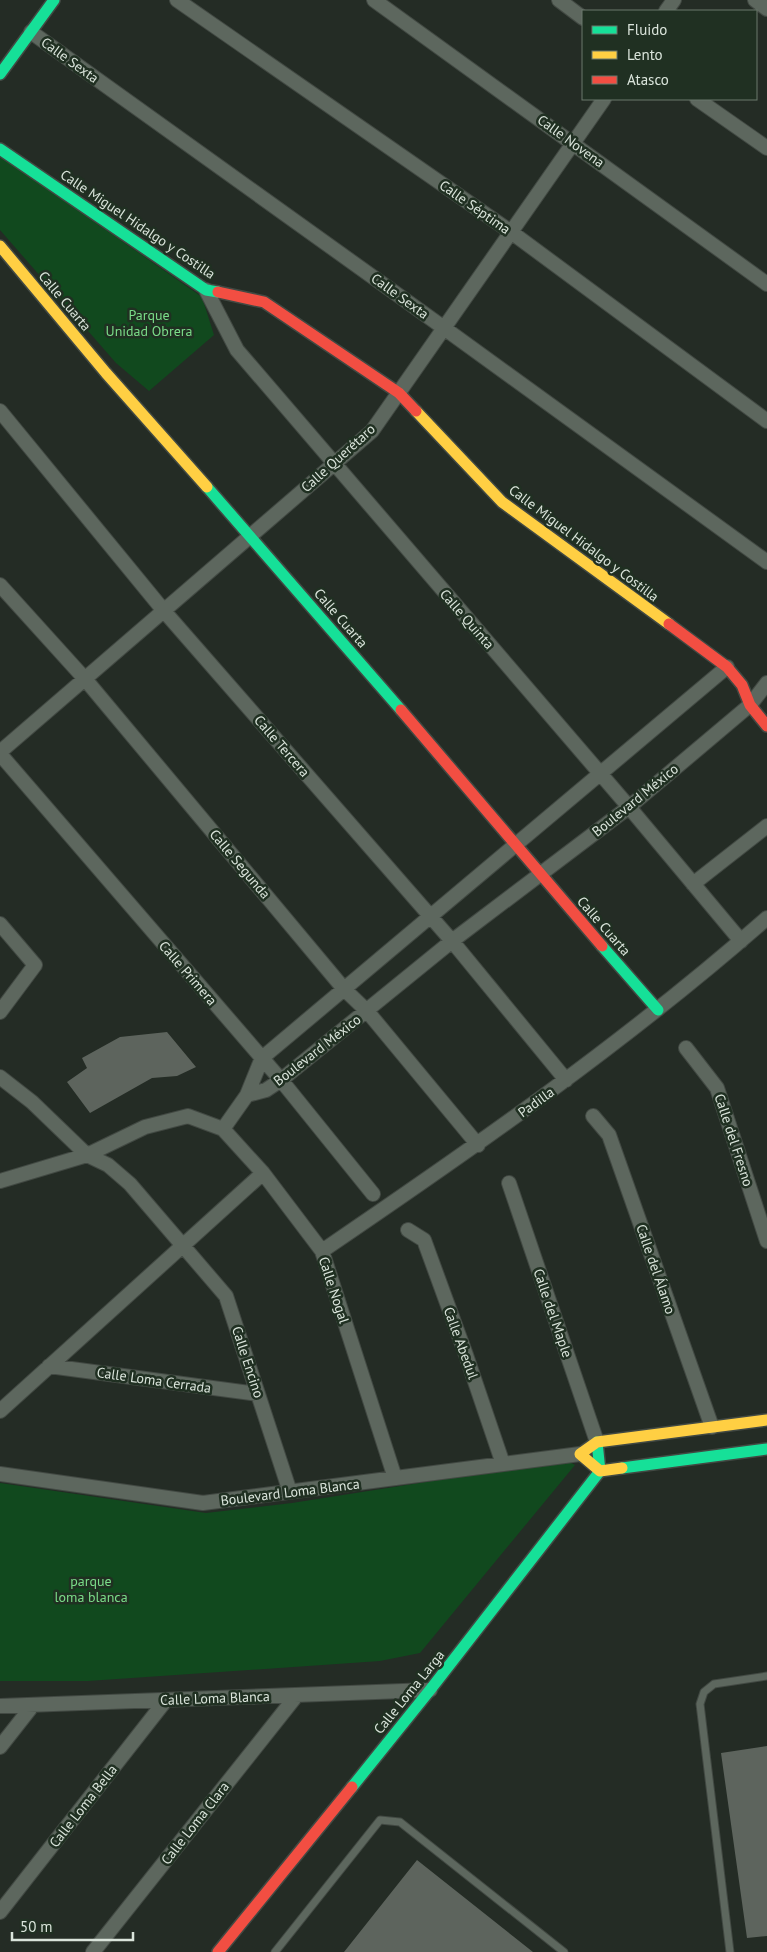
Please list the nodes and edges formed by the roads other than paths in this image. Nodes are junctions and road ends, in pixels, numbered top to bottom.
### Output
1 (54, 0) edge
2 (177, 0) edge
3 (374, 0) edge
4 (559, 0) edge
5 (755, 0) edge
6 (767, 9) edge
7 (582, 17) edge
8 (31, 32) junction
9 (0, 74) edge
10 (603, 100) edge
11 (698, 100) edge
12 (574, 143) junction
13 (767, 148) edge
14 (0, 149) edge
15 (511, 232) junction
16 (0, 246) edge
17 (767, 284) edge
18 (206, 290) junction
19 (444, 328) junction
20 (399, 393) junction
21 (0, 411) edge
22 (767, 421) edge
23 (334, 463) junction
24 (250, 536) junction
25 (767, 562) edge
26 (0, 585) edge
27 (164, 610) junction
28 (727, 667) junction
29 (85, 679) junction
30 (767, 683) edge
31 (750, 705) junction
32 (767, 726) edge
33 (0, 753) edge
34 (600, 773) junction
35 (629, 807) junction
36 (767, 826) edge
37 (516, 844) junction
38 (539, 874) junction
39 (693, 884) junction
40 (430, 916) junction
41 (767, 918) edge
42 (0, 924) edge
43 (0, 939) edge
44 (741, 941) junction
45 (452, 942) junction
46 (35, 965) junction
47 (344, 989) junction
48 (658, 1010) junction
49 (367, 1011) junction
50 (0, 1012) edge
51 (686, 1048) dead end
52 (262, 1058) junction
53 (0, 1077) edge
54 (282, 1080) junction
55 (566, 1080) junction
56 (246, 1095) junction
57 (592, 1116) dead end
58 (223, 1129) junction
59 (478, 1145) junction
60 (87, 1155) junction
61 (263, 1173) junction
62 (0, 1181) edge
63 (508, 1183) dead end
64 (373, 1194) dead end
65 (408, 1230) dead end
66 (767, 1241) edge
67 (182, 1245) junction
68 (322, 1251) junction
69 (49, 1366) junction
70 (258, 1394) junction
71 (0, 1411) edge
72 (767, 1420) edge
73 (712, 1427) junction
74 (597, 1442) junction
75 (767, 1449) edge
76 (580, 1454) junction
77 (503, 1464) junction
78 (600, 1471) junction
79 (0, 1474) edge
80 (395, 1478) junction
81 (290, 1492) junction
82 (767, 1676) edge
83 (430, 1690) junction
84 (297, 1695) junction
85 (166, 1700) junction
86 (33, 1705) junction
87 (0, 1706) edge
88 (0, 1747) edge
89 (0, 1912) edge
90 (93, 1952) edge
91 (218, 1952) edge
92 (275, 1952) edge
93 (564, 1952) edge
94 (730, 1952) edge

1 - 8 street
2 - 15 street, Calle Séptima
3 - 12 street, Calle Novena
4 - 7 street
5 - 6 street
8 - 9 street
8 - 19 street, Calle Sexta
10 - 12 street, Calle Querétaro
11 - 13 street
12 - 15 street, Calle Querétaro
12 - 17 street, Calle Novena
14 - 18 street, Calle Miguel Hidalgo y Costilla
15 - 19 street, Calle Querétaro
15 - 22 street, Calle Séptima
16 - 24 street, Calle Cuarta
18 - 20 street, Calle Miguel Hidalgo y Costilla
18 - 23 street, Calle Quinta
19 - 20 street, Calle Querétaro
19 - 25 street, Calle Sexta
20 - 23 street, Calle Querétaro
20 - 28 street, Calle Miguel Hidalgo y Costilla
21 - 27 street, Calle Tercera
23 - 24 street, Calle Querétaro
23 - 34 street, Calle Quinta
24 - 27 street, Calle Querétaro
24 - 37 street, Calle Cuarta
26 - 29 street, Calle Segunda
27 - 29 street, Calle Querétaro
27 - 40 street, Calle Tercera
28 - 31 street, Calle Miguel Hidalgo y Costilla
28 - 34 street, Boulevard México
29 - 33 street, Calle Querétaro
29 - 47 street, Calle Segunda
30 - 31 street, Boulevard México
31 - 32 street, Calle Miguel Hidalgo y Costilla
31 - 35 street, Boulevard México
33 - 52 street, Calle Primera
34 - 35 street, Calle Quinta
34 - 37 street, Boulevard México
35 - 38 street, Boulevard México
35 - 39 street, Calle Quinta
36 - 39 street
37 - 38 street, Calle Cuarta
37 - 40 street, Boulevard México
38 - 45 street, Boulevard México
38 - 48 street, Calle Cuarta
39 - 44 street, Calle Quinta
40 - 45 street, Calle Tercera
40 - 47 street, Boulevard México
41 - 44 street, Padilla
42 - 46 street
43 - 46 street
44 - 48 street, Padilla
45 - 49 street, Boulevard México
45 - 55 street, Calle Tercera
46 - 50 street
47 - 49 street, Calle Segunda
47 - 52 street, Boulevard México
48 - 55 street, Padilla
49 - 54 street, Boulevard México
49 - 59 street, Calle Segunda
51 - 66 street, Calle del Fresno
52 - 54 street, Calle Primera
52 - 56 street, Boulevard México
53 - 60 street, Calle Encino
54 - 56 street, Boulevard México
54 - 64 street, Calle Primera
55 - 59 street, Padilla
56 - 58 street
57 - 73 street, Calle del Álamo
58 - 60 street
58 - 61 street, Calle Nogal
59 - 68 street, Padilla
60 - 62 street
60 - 67 street, Calle Encino
61 - 67 street
61 - 68 street, Calle Nogal
63 - 74 street, Calle del Maple
65 - 77 street, Calle Abedul
67 - 69 street
67 - 70 street, Calle Encino
68 - 80 street, Calle Nogal
69 - 70 street, Calle Loma Cerrada
69 - 71 street
70 - 81 street, Calle Encino
72 - 73 street, Boulevard Loma Blanca
73 - 74 street, Boulevard Loma Blanca
74 - 76 street, Boulevard Loma Blanca
74 - 78 street
75 - 78 street
76 - 77 street, Boulevard Loma Blanca
76 - 78 street
77 - 80 street, Boulevard Loma Blanca
78 - 83 street, Calle Loma Larga
79 - 81 street, Boulevard Loma Blanca
80 - 81 street, Boulevard Loma Blanca
82 - 94 lane
83 - 84 street, Calle Loma Blanca
83 - 91 street, Calle Loma Larga
84 - 85 street, Calle Loma Blanca
84 - 90 street, Calle Loma Clara
85 - 86 street, Calle Loma Blanca
85 - 89 street, Calle Loma Bella
86 - 87 street, Calle Loma Blanca
86 - 88 street
92 - 93 lane

